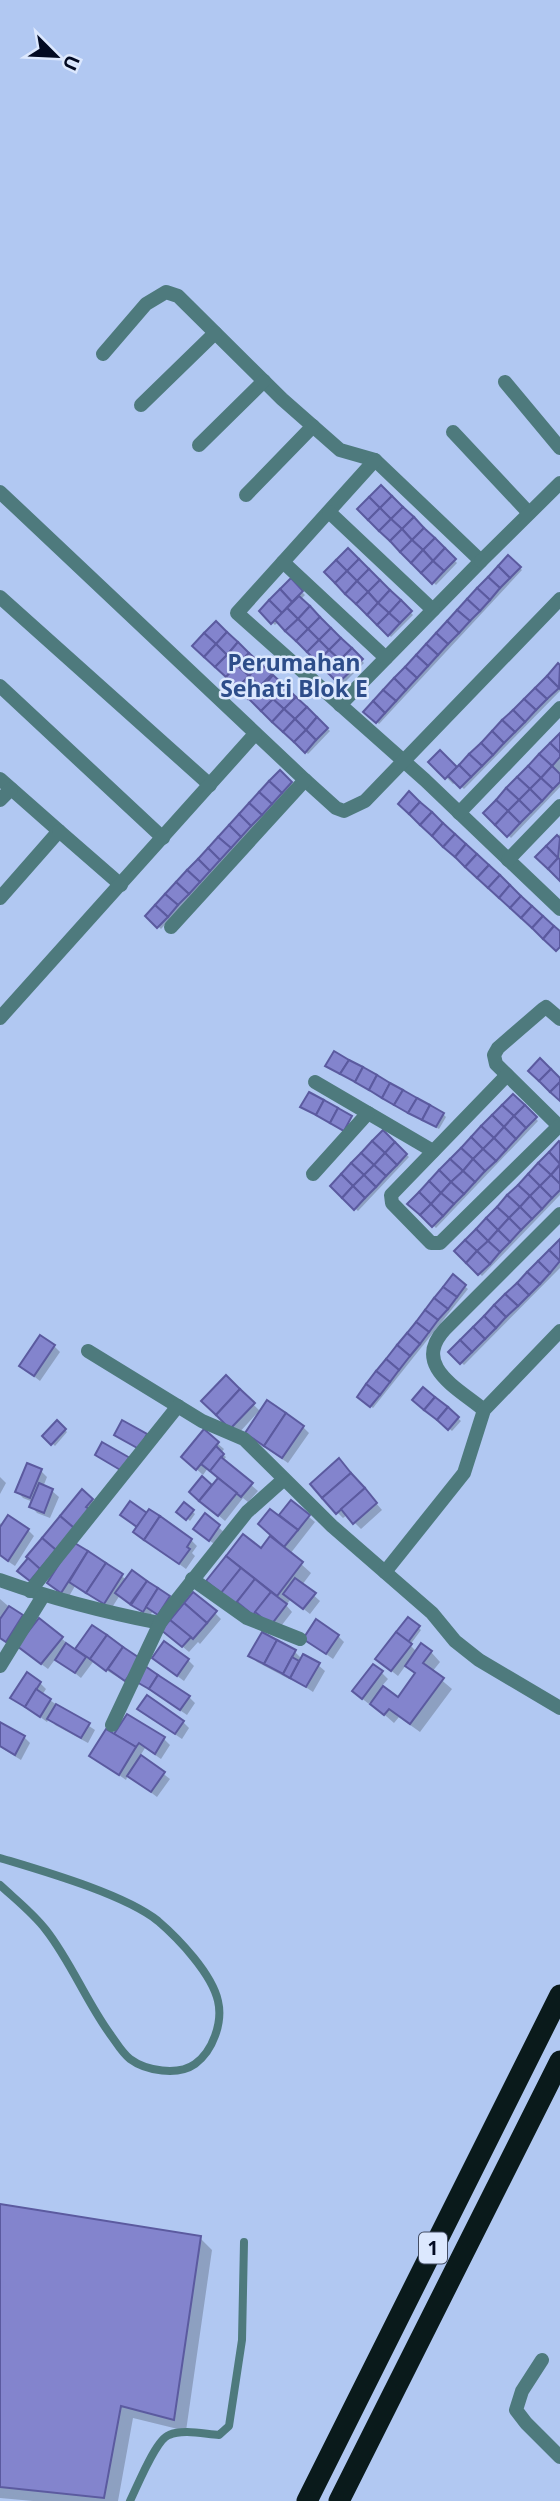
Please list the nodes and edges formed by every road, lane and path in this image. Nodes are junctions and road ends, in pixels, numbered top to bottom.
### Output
1 (215, 333) junction
2 (103, 354) dead end
3 (264, 381) junction
4 (505, 382) dead end
5 (141, 405) dead end
6 (313, 426) junction
7 (453, 432) dead end
8 (199, 445) dead end
9 (560, 448) edge
10 (375, 460) junction
11 (560, 483) edge
12 (0, 492) edge
13 (246, 495) dead end
14 (329, 512) junction
15 (529, 513) junction
16 (481, 561) junction
17 (282, 562) junction
18 (0, 597) edge
19 (560, 599) edge
20 (433, 610) junction
21 (386, 658) junction
22 (0, 686) edge
23 (340, 705) junction
24 (560, 709) edge
25 (255, 734) junction
26 (403, 761) junction
27 (305, 780) junction
28 (5, 784) edge
29 (210, 785) junction
30 (0, 800) edge
31 (560, 806) edge
32 (459, 813) junction
33 (59, 831) junction
34 (163, 838) junction
35 (508, 860) junction
36 (121, 885) junction
37 (0, 898) edge
38 (560, 907) edge
39 (171, 927) dead end
40 (0, 1018) edge
41 (560, 1019) edge
42 (507, 1075) junction
43 (315, 1082) dead end
44 (368, 1113) junction
45 (559, 1127) edge
46 (433, 1151) junction
47 (313, 1174) dead end
48 (560, 1214) edge
49 (560, 1331) edge
50 (88, 1351) dead end
51 (178, 1406) junction
52 (484, 1410) junction
53 (283, 1480) junction
54 (384, 1572) junction
55 (192, 1579) junction
56 (0, 1580) edge
57 (37, 1593) junction
58 (160, 1623) junction
59 (300, 1639) dead end
60 (0, 1666) edge
61 (560, 1708) edge
62 (112, 1725) dead end
63 (0, 1858) edge
64 (0, 1885) edge
65 (560, 1995) edge
66 (560, 2061) edge
67 (244, 2242) dead end
68 (542, 2360) dead end
69 (560, 2457) edge
70 (130, 2501) edge
71 (307, 2501) edge
72 (339, 2501) edge

1 - 2 street
1 - 3 street
1 - 5 street
3 - 6 street
3 - 8 street
4 - 9 street
6 - 10 street
6 - 13 street
7 - 15 street
10 - 14 street
10 - 16 street
11 - 15 street
12 - 25 street
14 - 17 street
14 - 20 street
15 - 16 street
16 - 20 street
17 - 21 street
17 - 23 street
18 - 29 street
19 - 26 street
20 - 21 street
21 - 23 street
22 - 34 street
23 - 26 street
24 - 32 street
25 - 27 street
25 - 29 street
26 - 27 street
26 - 32 street
27 - 39 street
28 - 30 street
28 - 33 street
29 - 34 street
31 - 35 street
32 - 35 street
33 - 36 street
33 - 37 street
34 - 36 street
35 - 38 street
36 - 40 street
41 - 42 street
42 - 45 street
42 - 46 street
43 - 44 street
44 - 46 street
44 - 47 street
45 - 46 street
48 - 52 street
49 - 52 street
50 - 51 street
51 - 53 street
51 - 57 street
52 - 54 street
53 - 54 street
53 - 55 street
54 - 61 street
55 - 58 street
55 - 59 street
56 - 57 street
57 - 58 street
57 - 60 street
58 - 62 street
63 - 64 lane
65 - 71 highway, 1
66 - 72 highway, 1
67 - 70 lane
68 - 69 street

